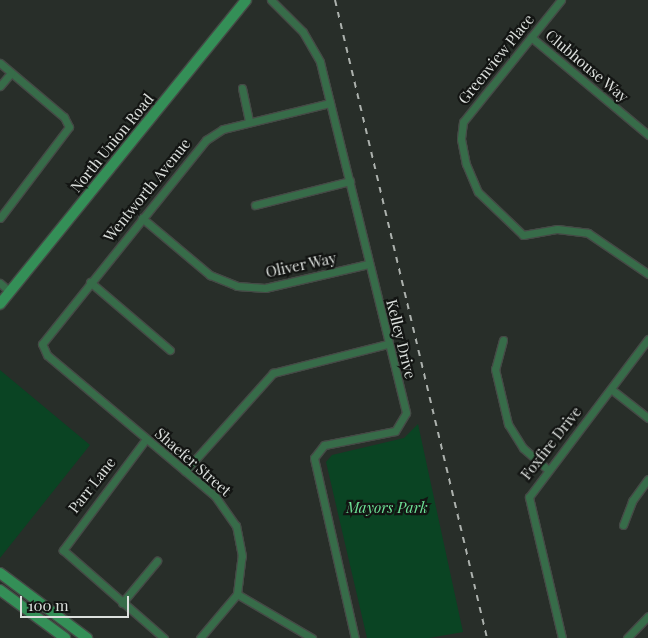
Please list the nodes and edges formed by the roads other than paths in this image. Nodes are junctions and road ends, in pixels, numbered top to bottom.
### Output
1 (246, 0) edge
2 (271, 0) edge
3 (561, 0) edge
4 (531, 38) junction
5 (0, 63) edge
6 (11, 73) junction
7 (0, 86) edge
8 (242, 88) dead end
9 (330, 103) junction
10 (249, 122) junction
11 (648, 135) edge
12 (350, 181) junction
13 (255, 205) dead end
14 (0, 218) edge
15 (142, 218) junction
16 (368, 264) junction
17 (648, 274) edge
18 (90, 282) junction
19 (0, 283) edge
20 (10, 292) junction
21 (0, 304) edge
22 (504, 340) dead end
23 (648, 340) edge
24 (388, 344) junction
25 (170, 350) dead end
26 (53, 360) joint
27 (611, 389) junction
28 (648, 418) edge
29 (146, 439) junction
30 (548, 470) junction
31 (185, 471) junction
32 (648, 479) edge
33 (623, 525) dead end
34 (157, 561) dead end
35 (0, 573) edge
36 (0, 590) edge
37 (237, 594) junction
38 (122, 603) junction
39 (647, 620) edge
40 (65, 638) edge
41 (87, 638) edge
42 (164, 638) edge
43 (200, 638) edge
44 (312, 638) edge
45 (354, 638) edge
46 (562, 638) edge
47 (627, 638) edge

1 - 20 street, North Union Road
2 - 9 street, Kelley Drive
3 - 4 street, Greenview Place
4 - 11 street, Clubhouse Way
4 - 17 street, Greenview Place
5 - 6 street
6 - 7 street
6 - 14 street
8 - 10 street
9 - 10 street, Wentworth Avenue
9 - 12 street, Kelley Drive
10 - 15 street, Wentworth Avenue
12 - 13 street
12 - 16 street, Kelley Drive
15 - 16 street, Oliver Way
15 - 18 street, Wentworth Avenue
16 - 24 street, Kelley Drive
18 - 25 street
18 - 26 street, Wentworth Avenue
19 - 20 street
20 - 21 street, North Union Road
22 - 30 street
23 - 27 street, Foxfire Drive
24 - 31 street
24 - 45 street, Kelley Drive
26 - 29 street, Shaefer Street
27 - 28 street
27 - 30 street, Foxfire Drive
29 - 31 street, Shaefer Street
29 - 38 street, Parr Lane
30 - 46 street, Foxfire Drive
31 - 37 street, Shaefer Street
32 - 33 street
34 - 38 street
35 - 41 street
36 - 40 street
37 - 43 street
37 - 44 street
38 - 42 street
39 - 47 street

